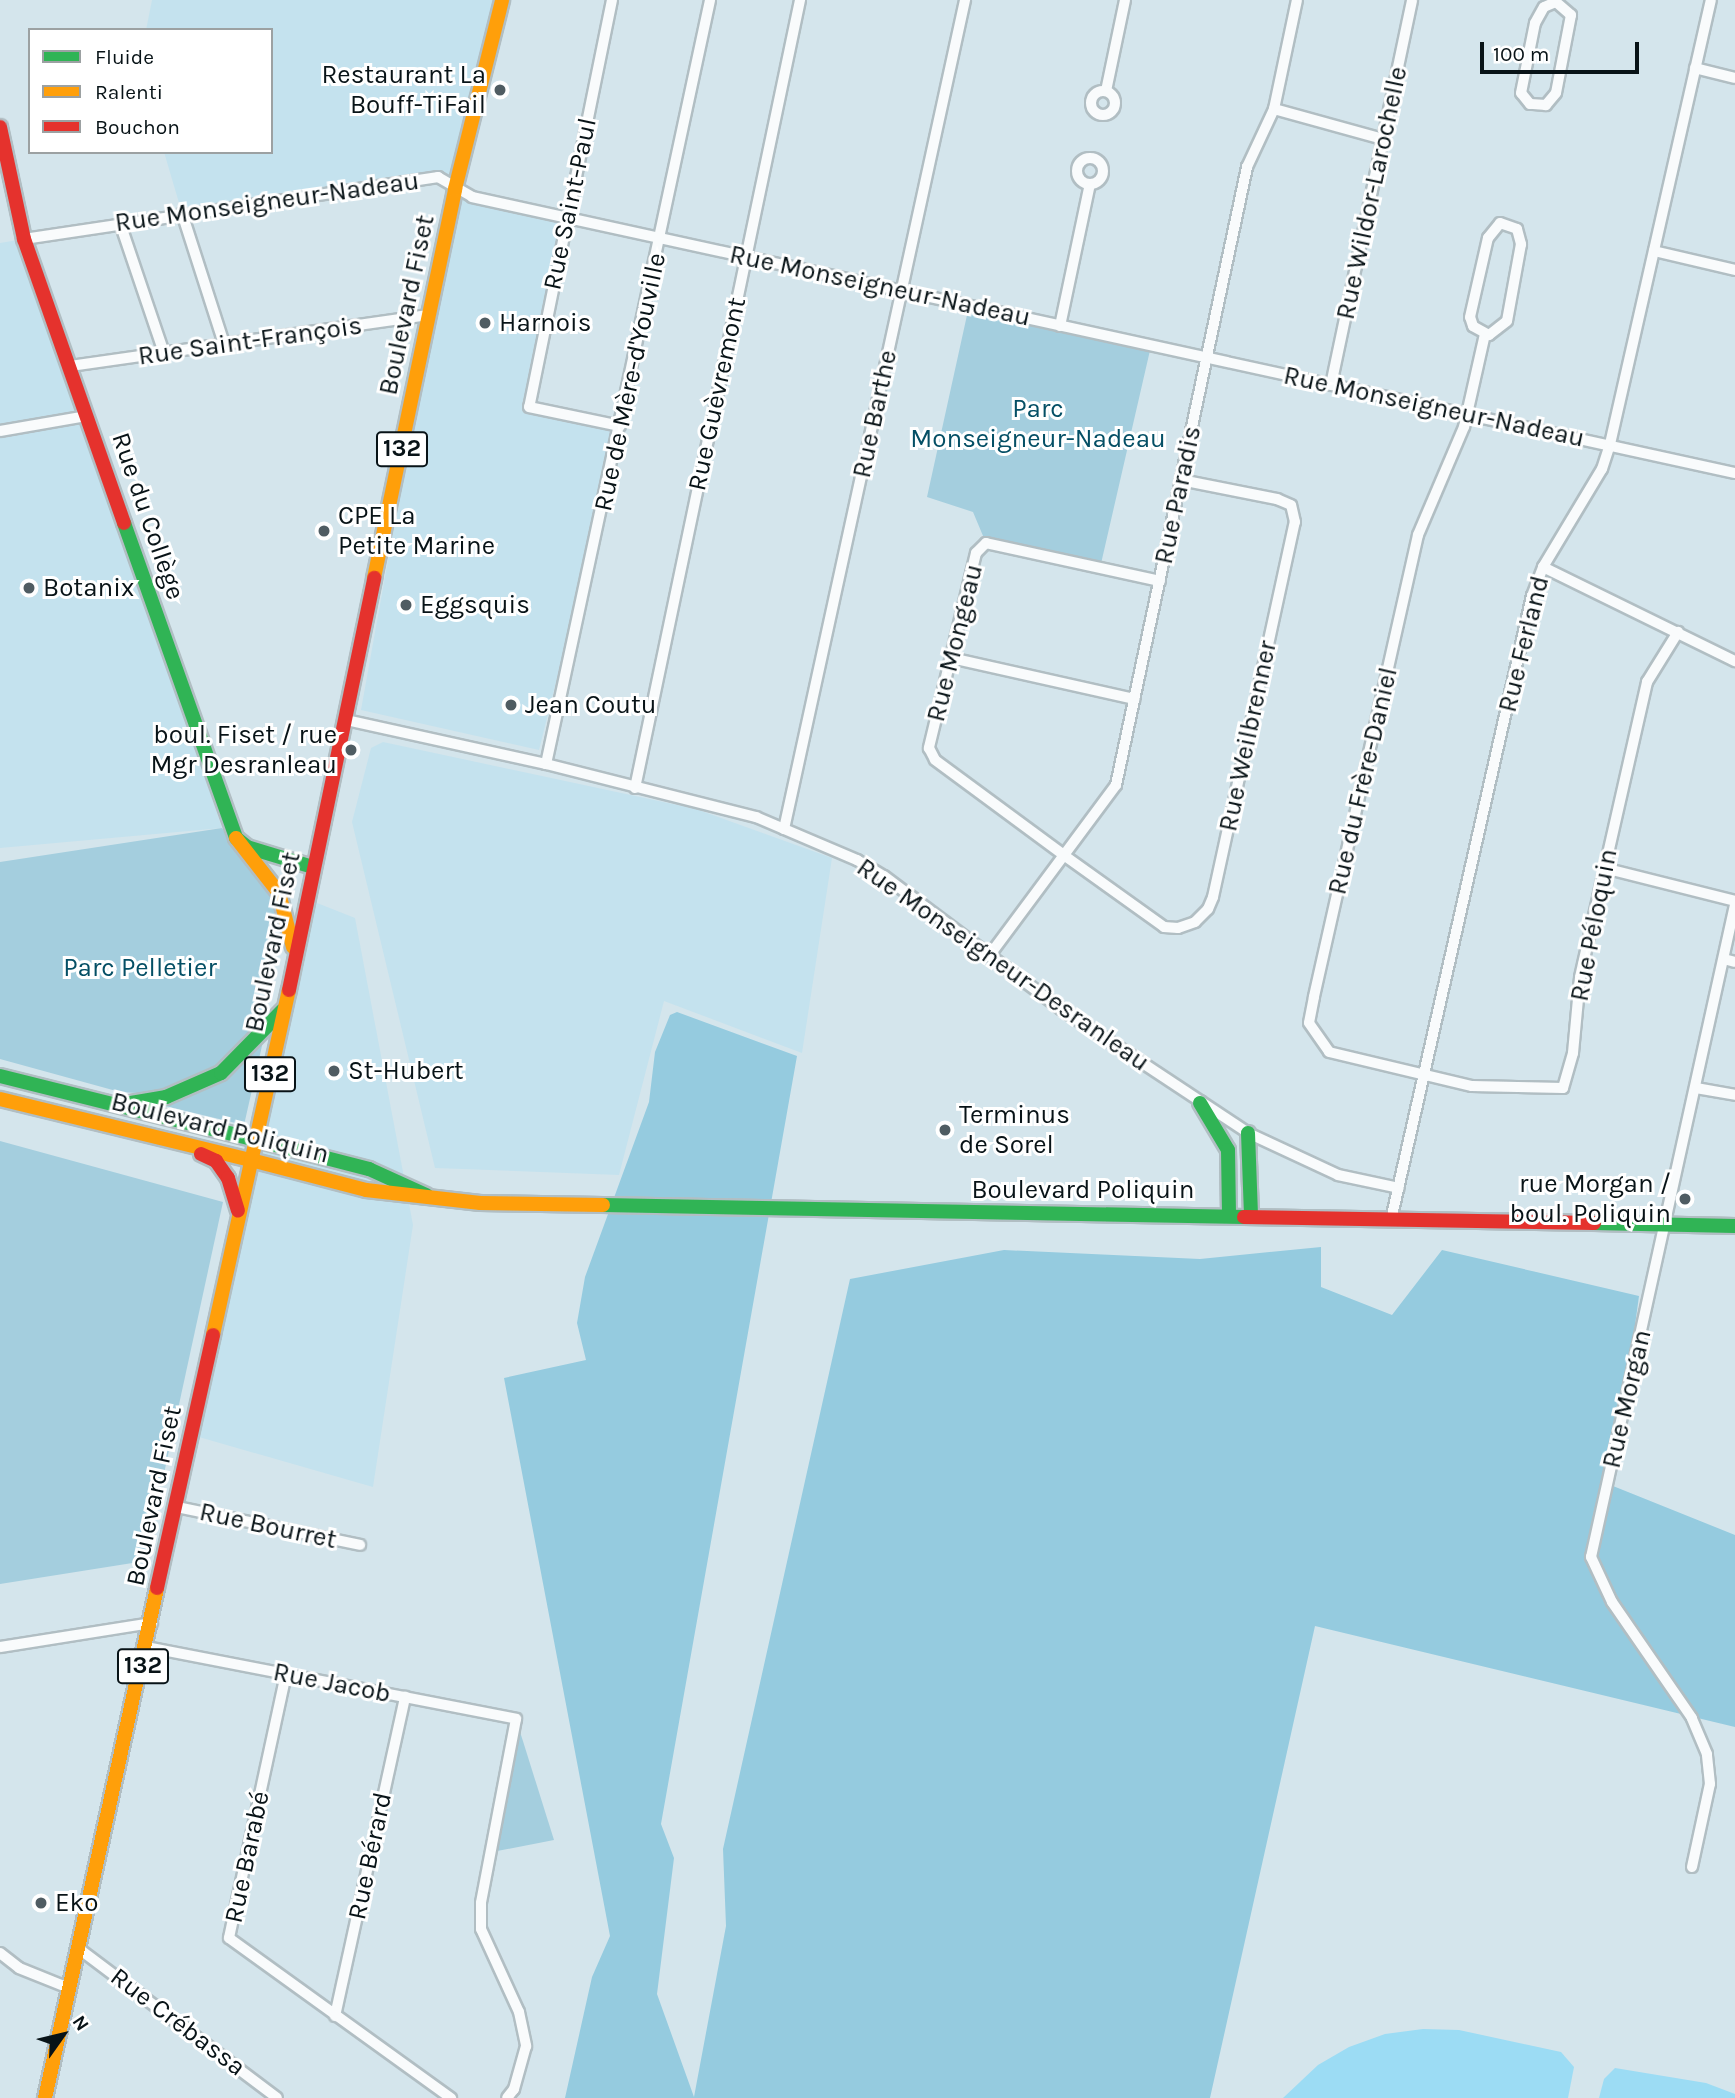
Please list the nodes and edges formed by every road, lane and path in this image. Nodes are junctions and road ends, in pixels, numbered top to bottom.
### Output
1 (502, 0) edge
2 (612, 0) edge
3 (710, 0) edge
4 (800, 0) edge
5 (965, 0) edge
6 (1125, 0) edge
7 (1297, 0) edge
8 (1412, 0) edge
9 (1711, 0) edge
10 (1556, 1) edge
11 (1695, 68) junction
12 (1735, 78) edge
13 (1106, 91) dead end
14 (1274, 109) junction
15 (0, 127) edge
16 (1383, 139) junction
17 (1090, 184) dead end
18 (455, 189) junction
19 (183, 213) junction
20 (567, 218) junction
21 (120, 223) junction
22 (24, 239) junction
23 (661, 239) junction
24 (1654, 250) junction
25 (746, 257) junction
26 (1735, 270) edge
27 (902, 291) junction
28 (430, 315) junction
29 (1060, 326) junction
30 (1485, 334) junction
31 (224, 344) junction
32 (164, 353) junction
33 (1207, 358) junction
34 (70, 366) junction
35 (1331, 385) junction
36 (1466, 415) junction
37 (87, 416) junction
38 (620, 426) junction
39 (0, 431) edge
40 (1611, 444) junction
41 (1735, 473) edge
42 (1181, 480) junction
43 (1543, 566) junction
44 (1160, 581) junction
45 (1678, 632) junction
46 (951, 658) junction
47 (1735, 661) edge
48 (1135, 699) junction
49 (346, 720) junction
50 (546, 764) junction
51 (635, 788) junction
52 (784, 829) junction
53 (236, 838) junction
54 (1065, 856) junction
55 (313, 867) junction
56 (1604, 868) junction
57 (1735, 903) edge
58 (989, 956) junction
59 (1724, 958) junction
60 (295, 959) junction
61 (1735, 962) edge
62 (285, 1008) junction
63 (0, 1076) edge
64 (1423, 1076) junction
65 (1696, 1088) junction
66 (1735, 1095) edge
67 (0, 1099) edge
68 (1200, 1103) junction
69 (120, 1105) junction
70 (1248, 1133) junction
71 (170, 1140) junction
72 (256, 1140) junction
73 (251, 1160) junction
74 (1231, 1165) junction
75 (1399, 1188) junction
76 (430, 1197) junction
77 (238, 1213) junction
78 (1229, 1214) junction
79 (1251, 1215) junction
80 (1391, 1220) junction
81 (1666, 1223) junction
82 (1735, 1226) edge
83 (177, 1507) junction
84 (360, 1545) dead end
85 (152, 1623) junction
86 (0, 1647) edge
87 (147, 1647) junction
88 (286, 1674) junction
89 (405, 1697) junction
90 (1692, 1867) dead end
91 (78, 1948) junction
92 (0, 1953) edge
93 (69, 1988) junction
94 (335, 2016) junction
95 (45, 2098) edge
96 (277, 2098) edge
97 (450, 2098) edge
98 (507, 2098) edge

1 - 18 main road, Boulevard Fiset / 132
2 - 20 street, Rue Saint-Paul
3 - 23 street, Rue de Mère-d'Youville
4 - 25 street, Rue Guèvremont
5 - 27 street, Rue Barthe
6 - 13 street
7 - 14 street, Rue Paradis
8 - 16 street, Rue Wildor-Larochelle
9 - 11 street, Rue Ferland
10 - 10 street
11 - 12 street
11 - 24 street, Rue Ferland
14 - 16 street
14 - 33 street, Rue Paradis
15 - 22 main road, Rue du Collège
16 - 35 street, Rue Wildor-Larochelle
17 - 29 street
18 - 19 street, Rue Monseigneur-Nadeau
18 - 20 street, Rue Monseigneur-Nadeau
18 - 28 main road, Boulevard Fiset / 132
19 - 21 street, Rue Monseigneur-Nadeau
19 - 31 street
20 - 23 street, Rue Monseigneur-Nadeau
20 - 38 street, Rue Saint-Paul
21 - 22 street, Rue Monseigneur-Nadeau
21 - 32 street
22 - 34 main road, Rue du Collège
23 - 25 street, Rue Monseigneur-Nadeau
23 - 38 street, Rue de Mère-d'Youville
24 - 26 street
24 - 40 street, Rue Ferland
25 - 27 street, Rue Monseigneur-Nadeau
25 - 51 street, Rue Guèvremont
27 - 29 street, Rue Monseigneur-Nadeau
27 - 52 street, Rue Barthe
28 - 31 street, Rue Saint-François
28 - 49 main road, Boulevard Fiset / 132
29 - 33 street, Rue Monseigneur-Nadeau
30 - 30 street
30 - 36 street, Rue du Frère-Daniel
31 - 32 street, Rue Saint-François
32 - 34 street, Rue Saint-François
33 - 35 street, Rue Monseigneur-Nadeau
33 - 42 street, Rue Paradis
34 - 37 main road, Rue du Collège
35 - 36 street, Rue Monseigneur-Nadeau
36 - 40 street, Rue Monseigneur-Nadeau
36 - 64 street, Rue du Frère-Daniel
37 - 39 street
37 - 53 main road, Rue du Collège
38 - 50 street, Rue de Mère-d'Youville
40 - 41 street, Rue Monseigneur-Nadeau
40 - 43 street, Rue Ferland
42 - 44 street, Rue Paradis
42 - 54 street, Rue Weilbrenner
43 - 45 street
43 - 64 street, Rue Ferland
44 - 46 street, Rue Mongeau
44 - 48 street, Rue Paradis
45 - 47 street
45 - 56 street, Rue Péloquin
46 - 48 street
46 - 54 street, Rue Mongeau
48 - 54 street, Rue Paradis
49 - 50 street, Rue Monseigneur-Desranleau
49 - 55 main road, Boulevard Fiset / 132
50 - 51 street, Rue Monseigneur-Desranleau
51 - 52 street, Rue Monseigneur-Desranleau
52 - 58 street, Rue Monseigneur-Desranleau
53 - 55 main road
53 - 60 main road, Rue du Collège
54 - 58 street, Rue Paradis
55 - 60 main road, Boulevard Fiset / 132
56 - 57 street
56 - 64 street, Rue Péloquin
57 - 59 street, Rue Morgan
58 - 68 street, Rue Monseigneur-Desranleau
59 - 61 street
59 - 65 street, Rue Morgan
60 - 62 main road, Boulevard Fiset / 132
62 - 69 main road
62 - 72 main road, Boulevard Fiset / 132
63 - 69 main road, Boulevard Poliquin
64 - 75 street, Rue Ferland
65 - 66 street
65 - 81 street, Rue Morgan
67 - 71 main road, Boulevard Poliquin
68 - 70 street, Rue Monseigneur-Desranleau
68 - 74 main road
69 - 72 main road, Boulevard Poliquin
70 - 74 main road
70 - 75 street, Rue Monseigneur-Desranleau
70 - 79 main road
71 - 73 main road, Boulevard Poliquin
71 - 77 main road
72 - 73 main road, Boulevard Fiset / 132
72 - 76 main road, Boulevard Poliquin
73 - 76 main road, Boulevard Poliquin
73 - 77 main road, Boulevard Fiset / 132
74 - 78 main road
75 - 80 street, Rue Ferland
76 - 78 main road, Boulevard Poliquin
77 - 83 main road, Boulevard Fiset / 132
78 - 79 main road, Boulevard Poliquin
79 - 80 main road, Boulevard Poliquin
80 - 81 main road, Boulevard Poliquin
81 - 82 main road, Boulevard Poliquin
81 - 90 street, Rue Morgan
83 - 84 street, Rue Bourret
83 - 85 main road, Boulevard Fiset / 132
85 - 86 street
85 - 87 main road, Boulevard Fiset / 132
87 - 88 street, Rue Jacob
87 - 91 main road, Boulevard Fiset / 132
88 - 89 street, Rue Jacob
88 - 94 street, Rue Barabé
89 - 94 street, Rue Bérard
89 - 98 street, Rue Jacob
91 - 93 main road, Boulevard Fiset / 132
91 - 96 street, Rue Crébassa
92 - 93 street
93 - 95 main road, Boulevard Fiset / 132
94 - 97 street, Rue Barabé

